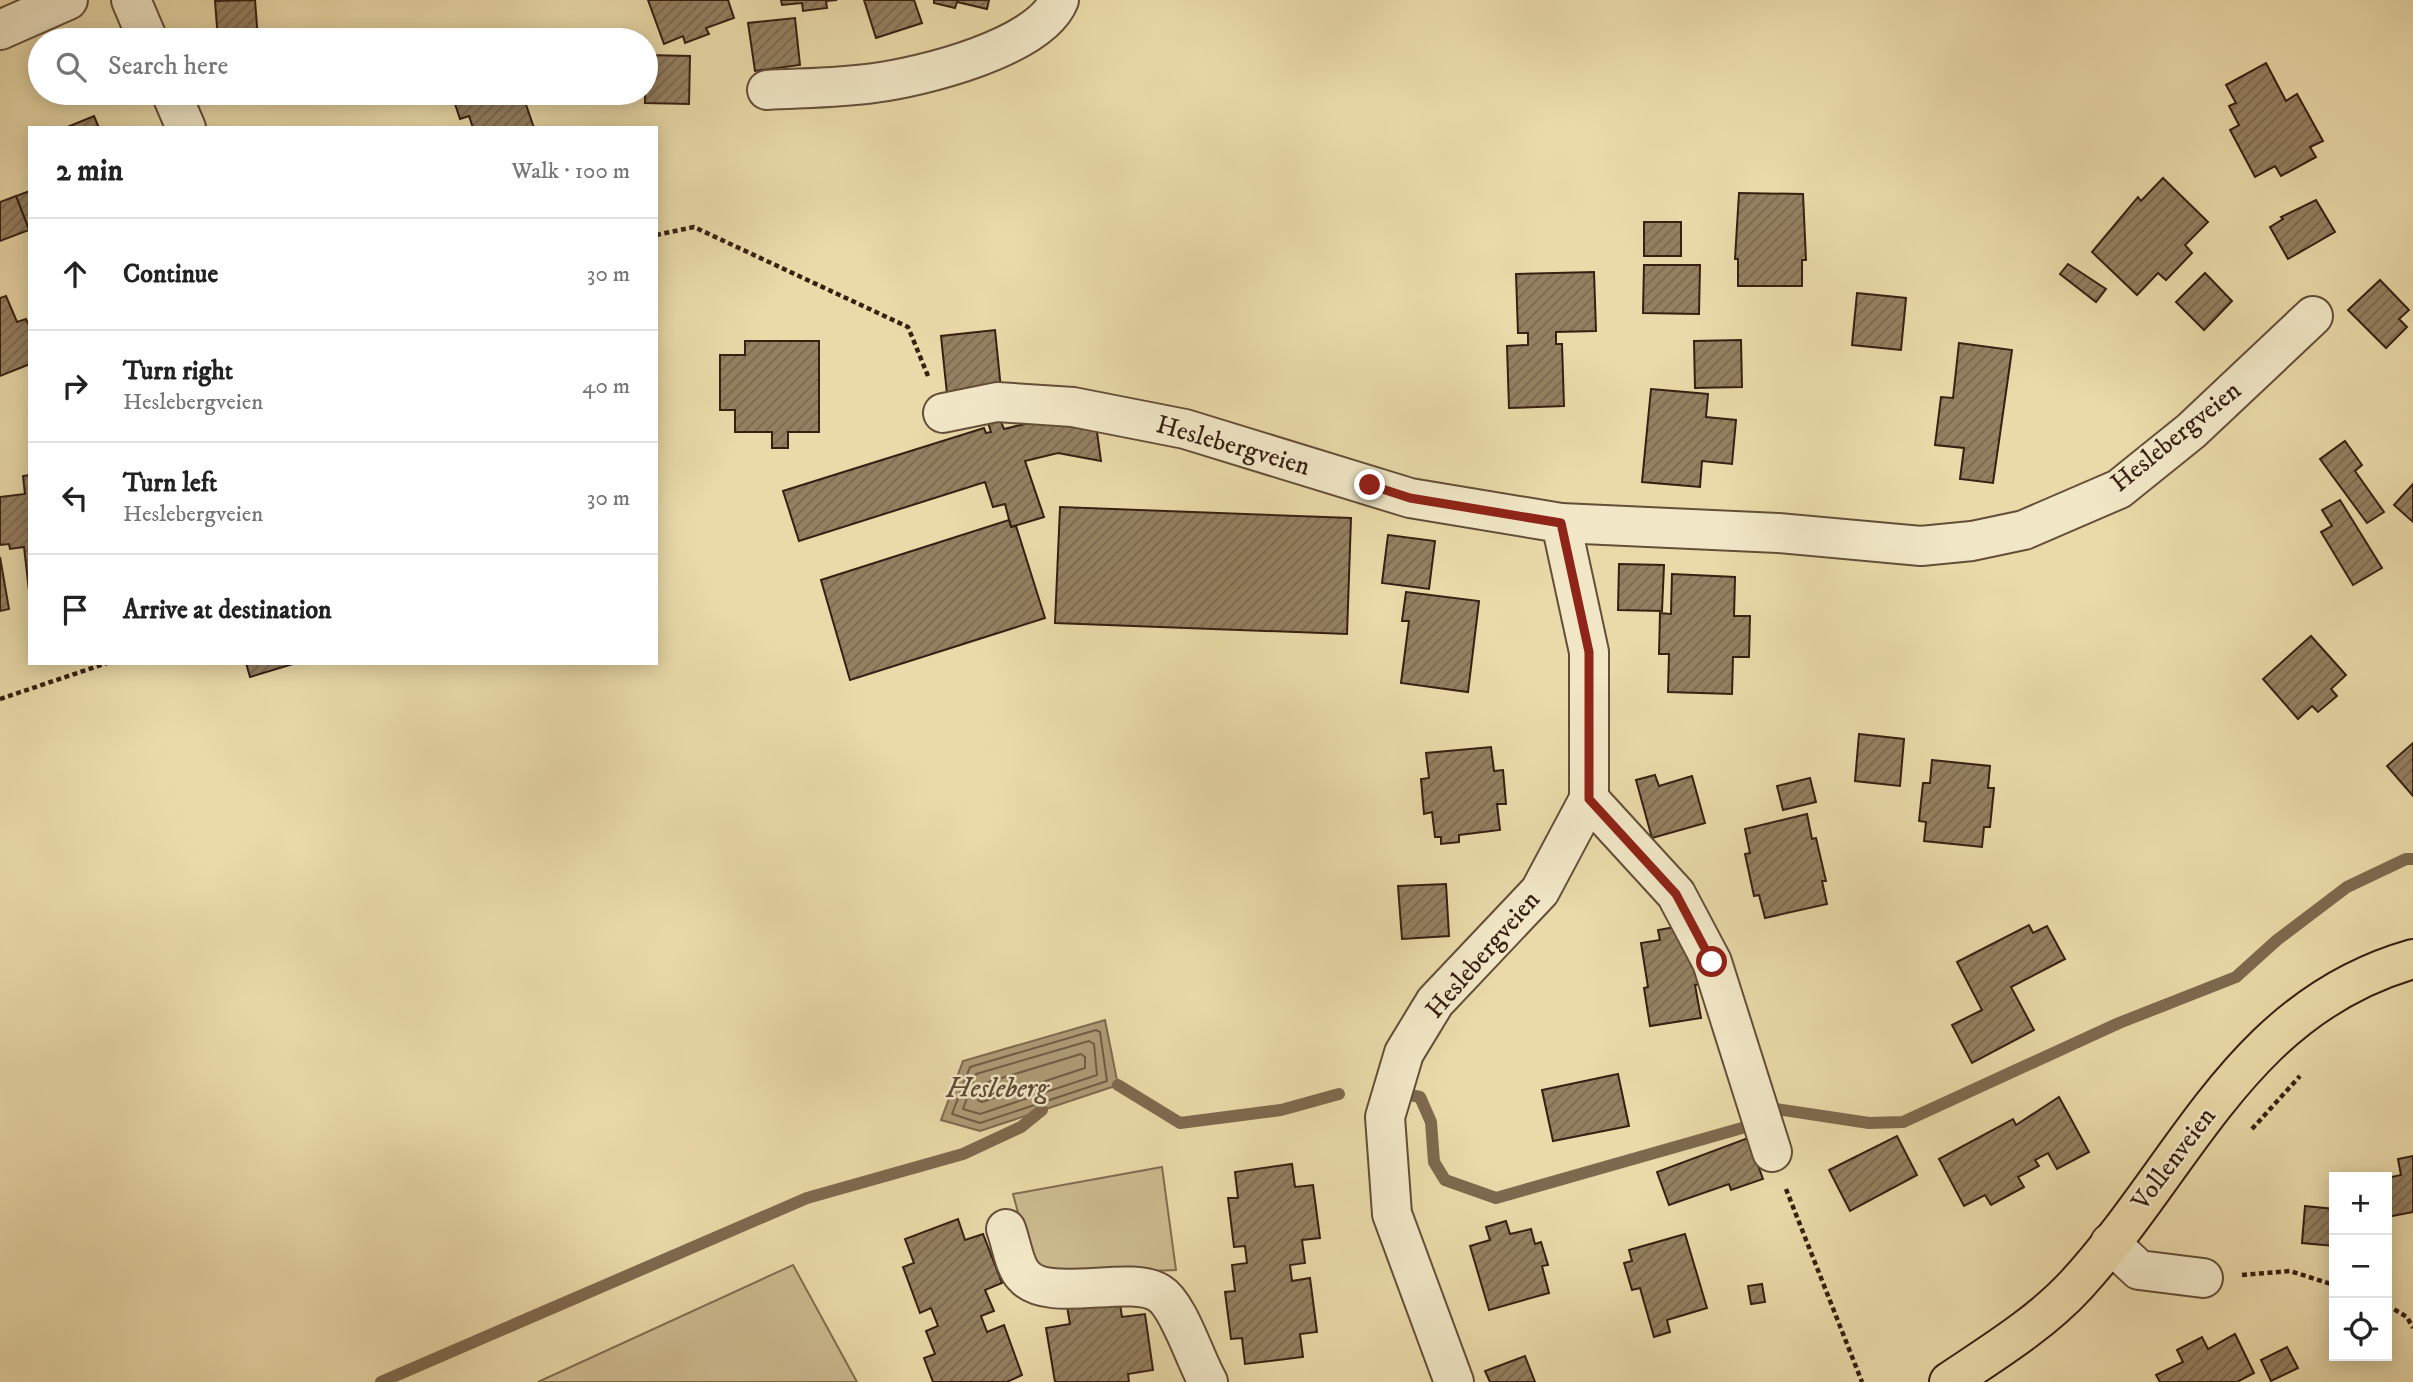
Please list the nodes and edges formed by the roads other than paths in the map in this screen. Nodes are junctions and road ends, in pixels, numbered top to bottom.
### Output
1 (68, 0) edge
2 (131, 0) edge
3 (1059, 0) edge
4 (143, 28) edge
5 (0, 30) edge
6 (767, 90) dead end
7 (176, 105) edge
8 (185, 126) edge
9 (2313, 316) dead end
10 (943, 413) road end
11 (1561, 523) junction
12 (1589, 799) junction
13 (2413, 959) edge
14 (1772, 1152) road end
15 (1006, 1229) dead end
16 (2110, 1243) junction
17 (2203, 1278) road end
18 (1208, 1382) edge
19 (1454, 1382) edge
20 (1949, 1382) edge

1 - 5 street
2 - 4 street
3 - 6 street
7 - 8 street
9 - 11 street, Heslebergveien
10 - 11 street, Heslebergveien
11 - 12 street, Heslebergveien
12 - 14 street
12 - 19 street, Heslebergveien
13 - 16 main road, Vollenveien
15 - 18 street
16 - 17 street
16 - 20 main road, Vollenveien

